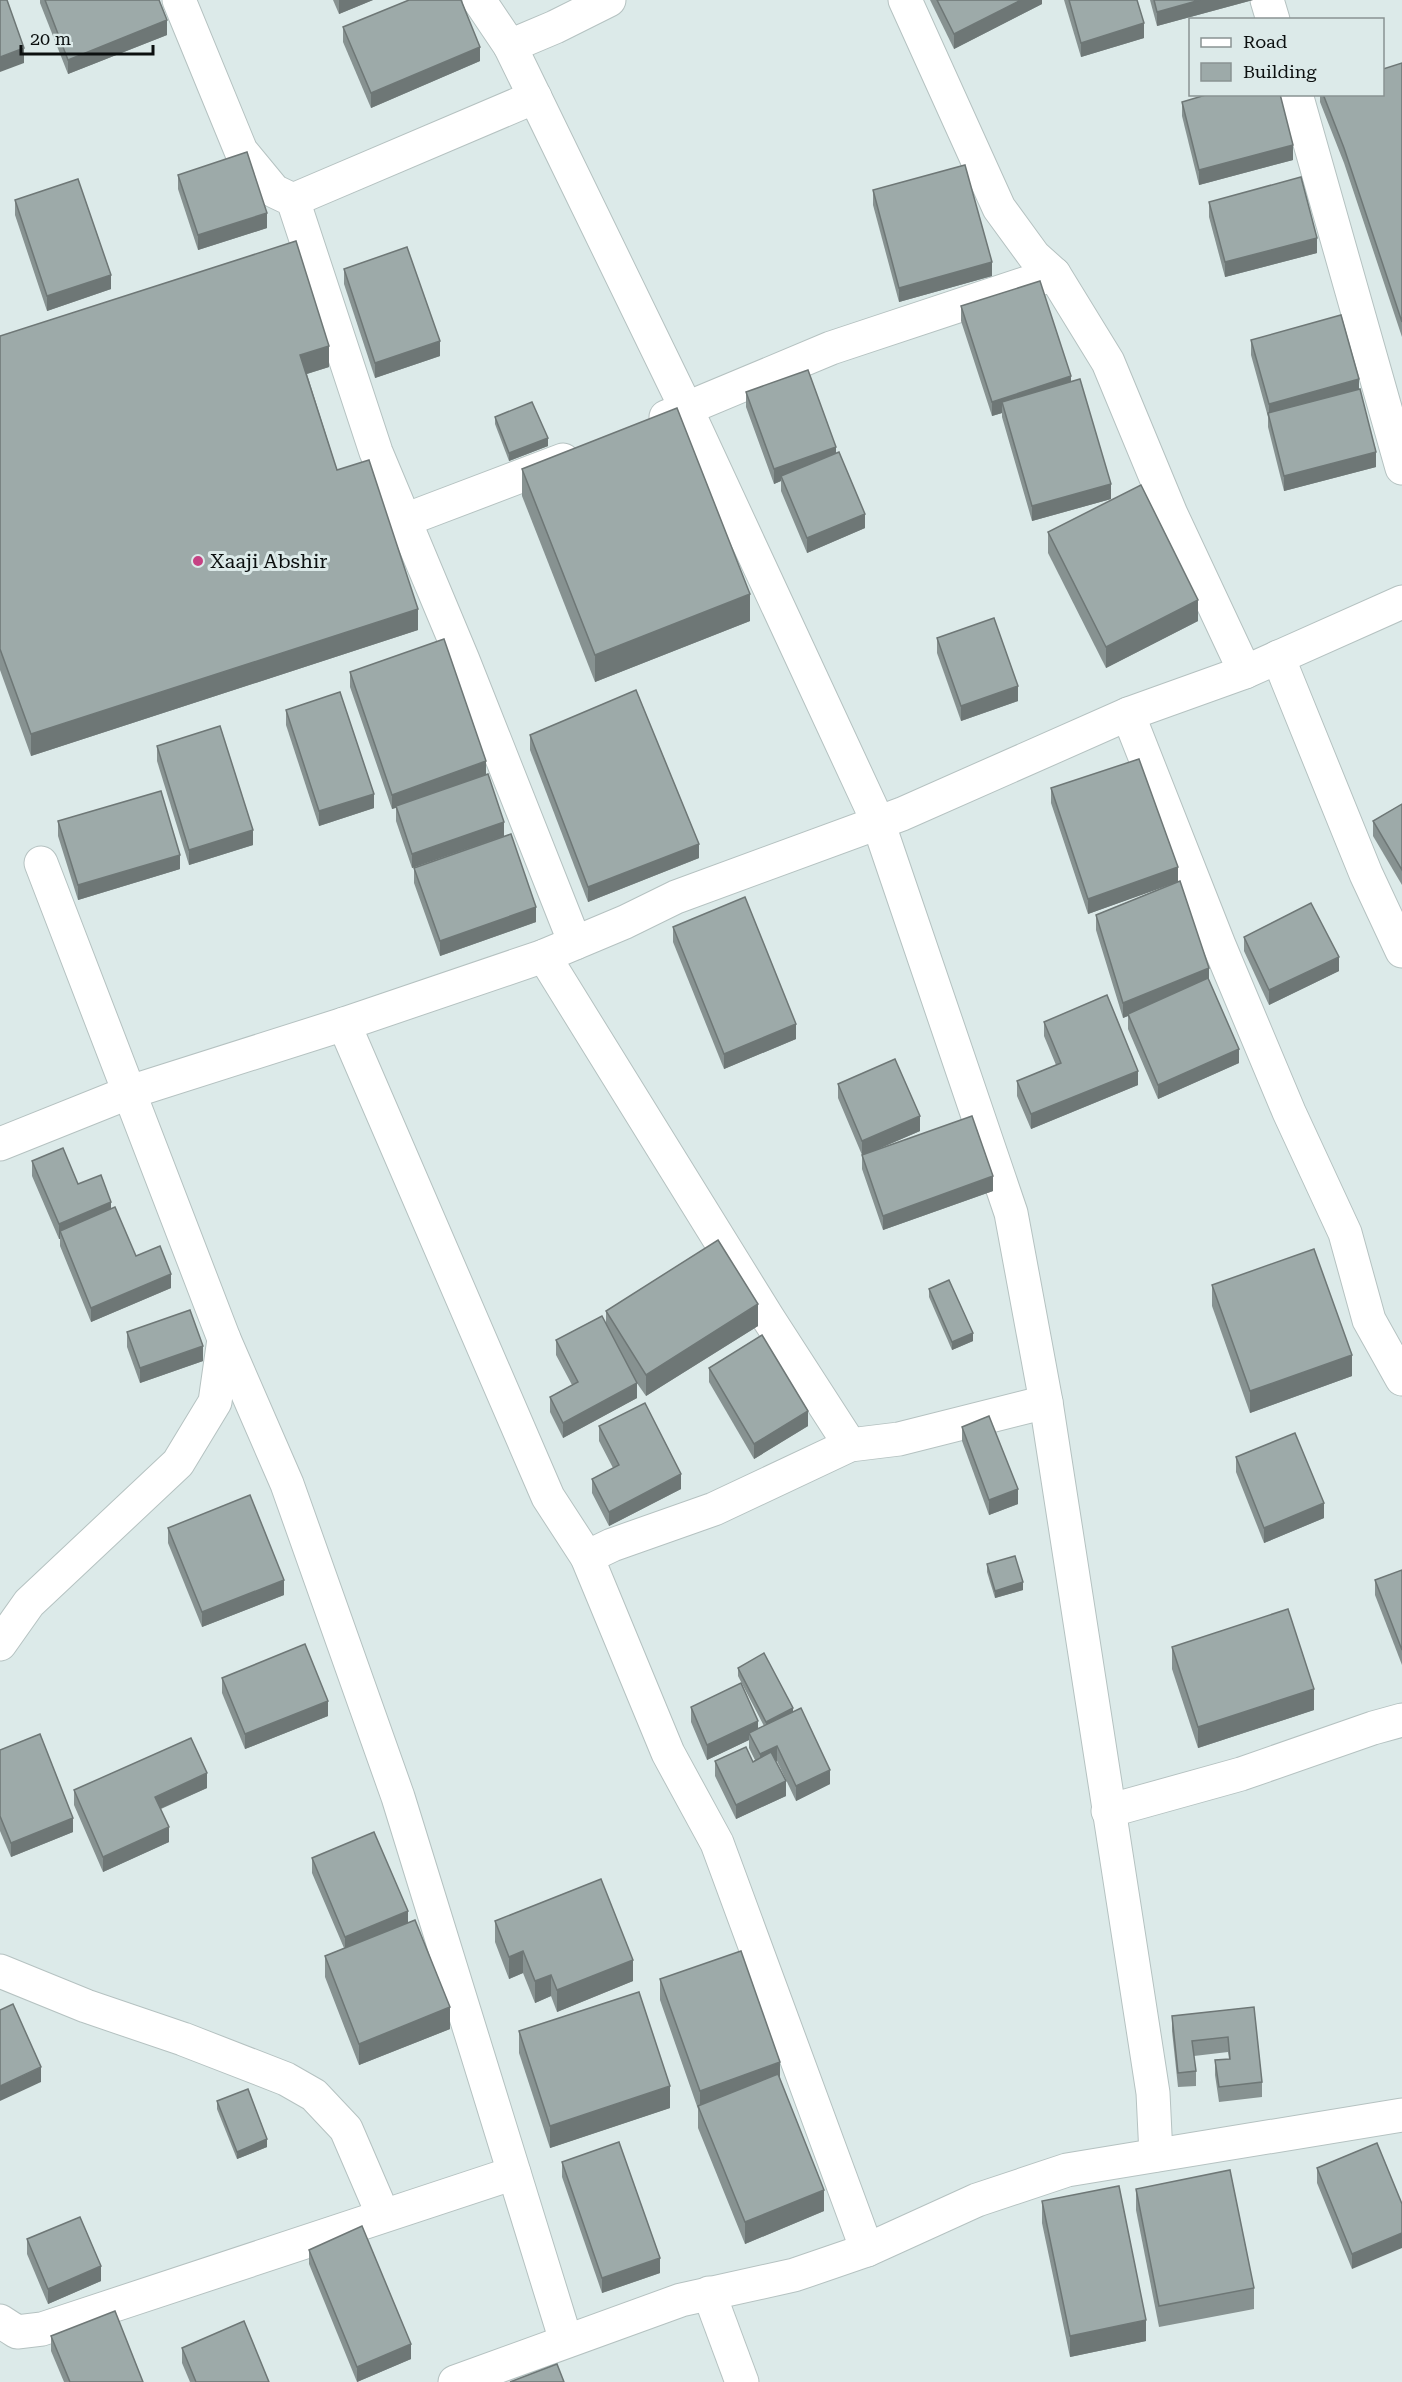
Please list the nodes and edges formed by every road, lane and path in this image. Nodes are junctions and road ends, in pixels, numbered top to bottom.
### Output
1 (179, 0) edge
2 (479, 0) edge
3 (609, 0) edge
4 (905, 0) edge
5 (1268, 0) edge
6 (1272, 18) edge
7 (510, 46) junction
8 (1297, 96) edge
9 (535, 97) junction
10 (293, 200) junction
11 (1054, 274) junction
12 (686, 408) junction
13 (638, 430) edge
14 (595, 447) edge
15 (1402, 468) edge
16 (405, 520) junction
17 (1402, 602) edge
18 (1278, 657) junction
19 (1245, 672) junction
20 (1128, 714) junction
21 (878, 822) junction
22 (41, 863) dead end
23 (575, 944) junction
24 (1402, 951) edge
25 (544, 956) junction
26 (344, 1024) junction
27 (130, 1092) junction
28 (0, 1144) edge
29 (224, 1340) junction
30 (1402, 1379) edge
31 (1046, 1402) junction
32 (850, 1445) junction
33 (586, 1557) junction
34 (0, 1644) edge
35 (1402, 1720) edge
36 (1108, 1811) junction
37 (0, 1971) edge
38 (1402, 2115) edge
39 (1156, 2155) junction
40 (514, 2173) junction
41 (384, 2215) junction
42 (867, 2250) junction
43 (708, 2294) junction
44 (0, 2321) edge
45 (566, 2342) junction
46 (455, 2382) edge
47 (742, 2382) edge

1 - 10 street
2 - 7 street
3 - 7 street
4 - 11 street
5 - 6 street
7 - 9 street
8 - 15 street
9 - 10 street
9 - 12 street
10 - 16 street
11 - 12 street
11 - 19 street
12 - 13 street
12 - 21 street
14 - 16 street
16 - 23 street
17 - 18 street
18 - 19 street
18 - 24 street
19 - 20 street
20 - 21 street
20 - 30 street
21 - 23 street
21 - 31 street
22 - 27 street
23 - 25 street
25 - 26 street
25 - 32 street
26 - 27 street
26 - 33 street
27 - 28 street
27 - 29 street
29 - 34 street
29 - 40 street
31 - 32 street
31 - 36 street
32 - 33 street
33 - 42 street
35 - 36 street
36 - 39 street
37 - 41 street
38 - 39 street
39 - 42 street
40 - 41 street
40 - 45 street
41 - 44 street
42 - 43 street
43 - 45 street
43 - 47 street
45 - 46 street

